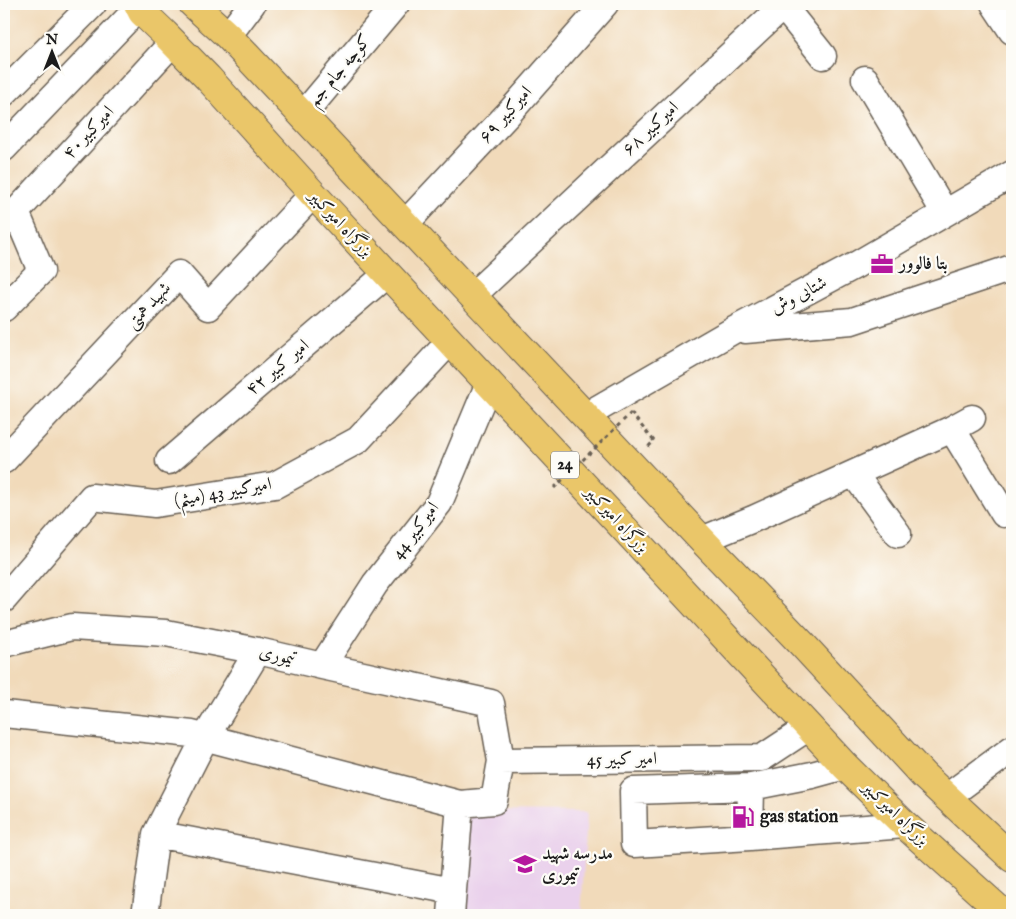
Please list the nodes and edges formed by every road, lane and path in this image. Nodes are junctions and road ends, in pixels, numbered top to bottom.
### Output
1 (93, 4) edge
2 (180, 4) edge
3 (193, 4) edge
4 (252, 4) edge
5 (396, 4) edge
6 (605, 4) edge
7 (994, 4) edge
8 (139, 8) edge
9 (1012, 30) edge
10 (233, 41) junction
11 (173, 42) junction
12 (823, 56) dead end
13 (208, 78) junction
14 (865, 79) dead end
15 (4, 93) edge
16 (302, 115) junction
17 (4, 148) edge
18 (1012, 174) edge
19 (313, 194) junction
20 (945, 213) junction
21 (10, 217) edge
22 (405, 224) junction
23 (1012, 269) edge
24 (387, 274) junction
25 (472, 296) junction
26 (4, 308) edge
27 (734, 330) junction
28 (450, 341) junction
29 (489, 383) junction
30 (585, 416) junction
31 (654, 441) dead end
32 (4, 460) edge
33 (169, 461) dead end
34 (854, 474) junction
35 (554, 488) dead end
36 (1004, 514) dead end
37 (898, 534) dead end
38 (702, 540) junction
39 (4, 599) edge
40 (4, 644) edge
41 (258, 652) junction
42 (322, 666) junction
43 (4, 714) edge
44 (808, 726) junction
45 (205, 738) junction
46 (1012, 748) edge
47 (501, 761) junction
48 (845, 766) junction
49 (751, 787) junction
50 (947, 797) junction
51 (460, 804) junction
52 (905, 825) junction
53 (156, 834) junction
54 (750, 837) junction
55 (1012, 858) edge
56 (452, 903) edge
57 (145, 915) edge
58 (1005, 915) edge

1 - 15 street
2 - 8 main road
3 - 10 main road
4 - 10 street
5 - 16 street, کوچه جام جم
6 - 22 street, امیرکبیر ۶۹
7 - 9 street
8 - 11 main road, بزرگراه امیرکبیر / 24
8 - 17 street
10 - 13 main road
10 - 16 main road
11 - 13 main road, بزرگراه امیرکبیر / 24
11 - 21 street, امیرکبیر۴۰
12 - 25 street, امیرکبیر ۶۸
13 - 19 main road, بزرگراه امیرکبیر / 24
14 - 20 street
16 - 22 main road
18 - 20 street, شتابی وش
19 - 24 main road, بزرگراه امیرکبیر / 24
19 - 32 street, شهید همتی
20 - 27 street, شتابی وش
21 - 26 street
22 - 25 main road
23 - 27 street
24 - 28 main road, بزرگراه امیرکبیر / 24
24 - 33 street, امیر کبیر ۴۲
25 - 30 main road
27 - 30 street, شتابی وش
28 - 29 main road, بزرگراه امیرکبیر / 24
28 - 39 street, امیرکبیر 43 (میثم)
29 - 42 street, امیرکبیر 44
29 - 44 main road, بزرگراه امیرکبیر / 24
30 - 38 main road
31 - 35 path, bridge
34 - 36 street
34 - 37 street
34 - 38 street
38 - 50 main road
40 - 41 street, تیموری
41 - 42 street, تیموری
41 - 45 street
42 - 47 street, تیموری
43 - 45 street
44 - 47 street, امیر کبیر 45
44 - 48 main road, بزرگراه امیرکبیر / 24
45 - 51 street
45 - 53 street
46 - 50 street
47 - 51 street
48 - 49 street
48 - 52 main road, بزرگراه امیرکبیر / 24
49 - 54 street
49 - 54 street
50 - 55 main road
51 - 56 street
52 - 54 street
52 - 58 main road, بزرگراه امیرکبیر / 24
53 - 56 street
53 - 57 street

